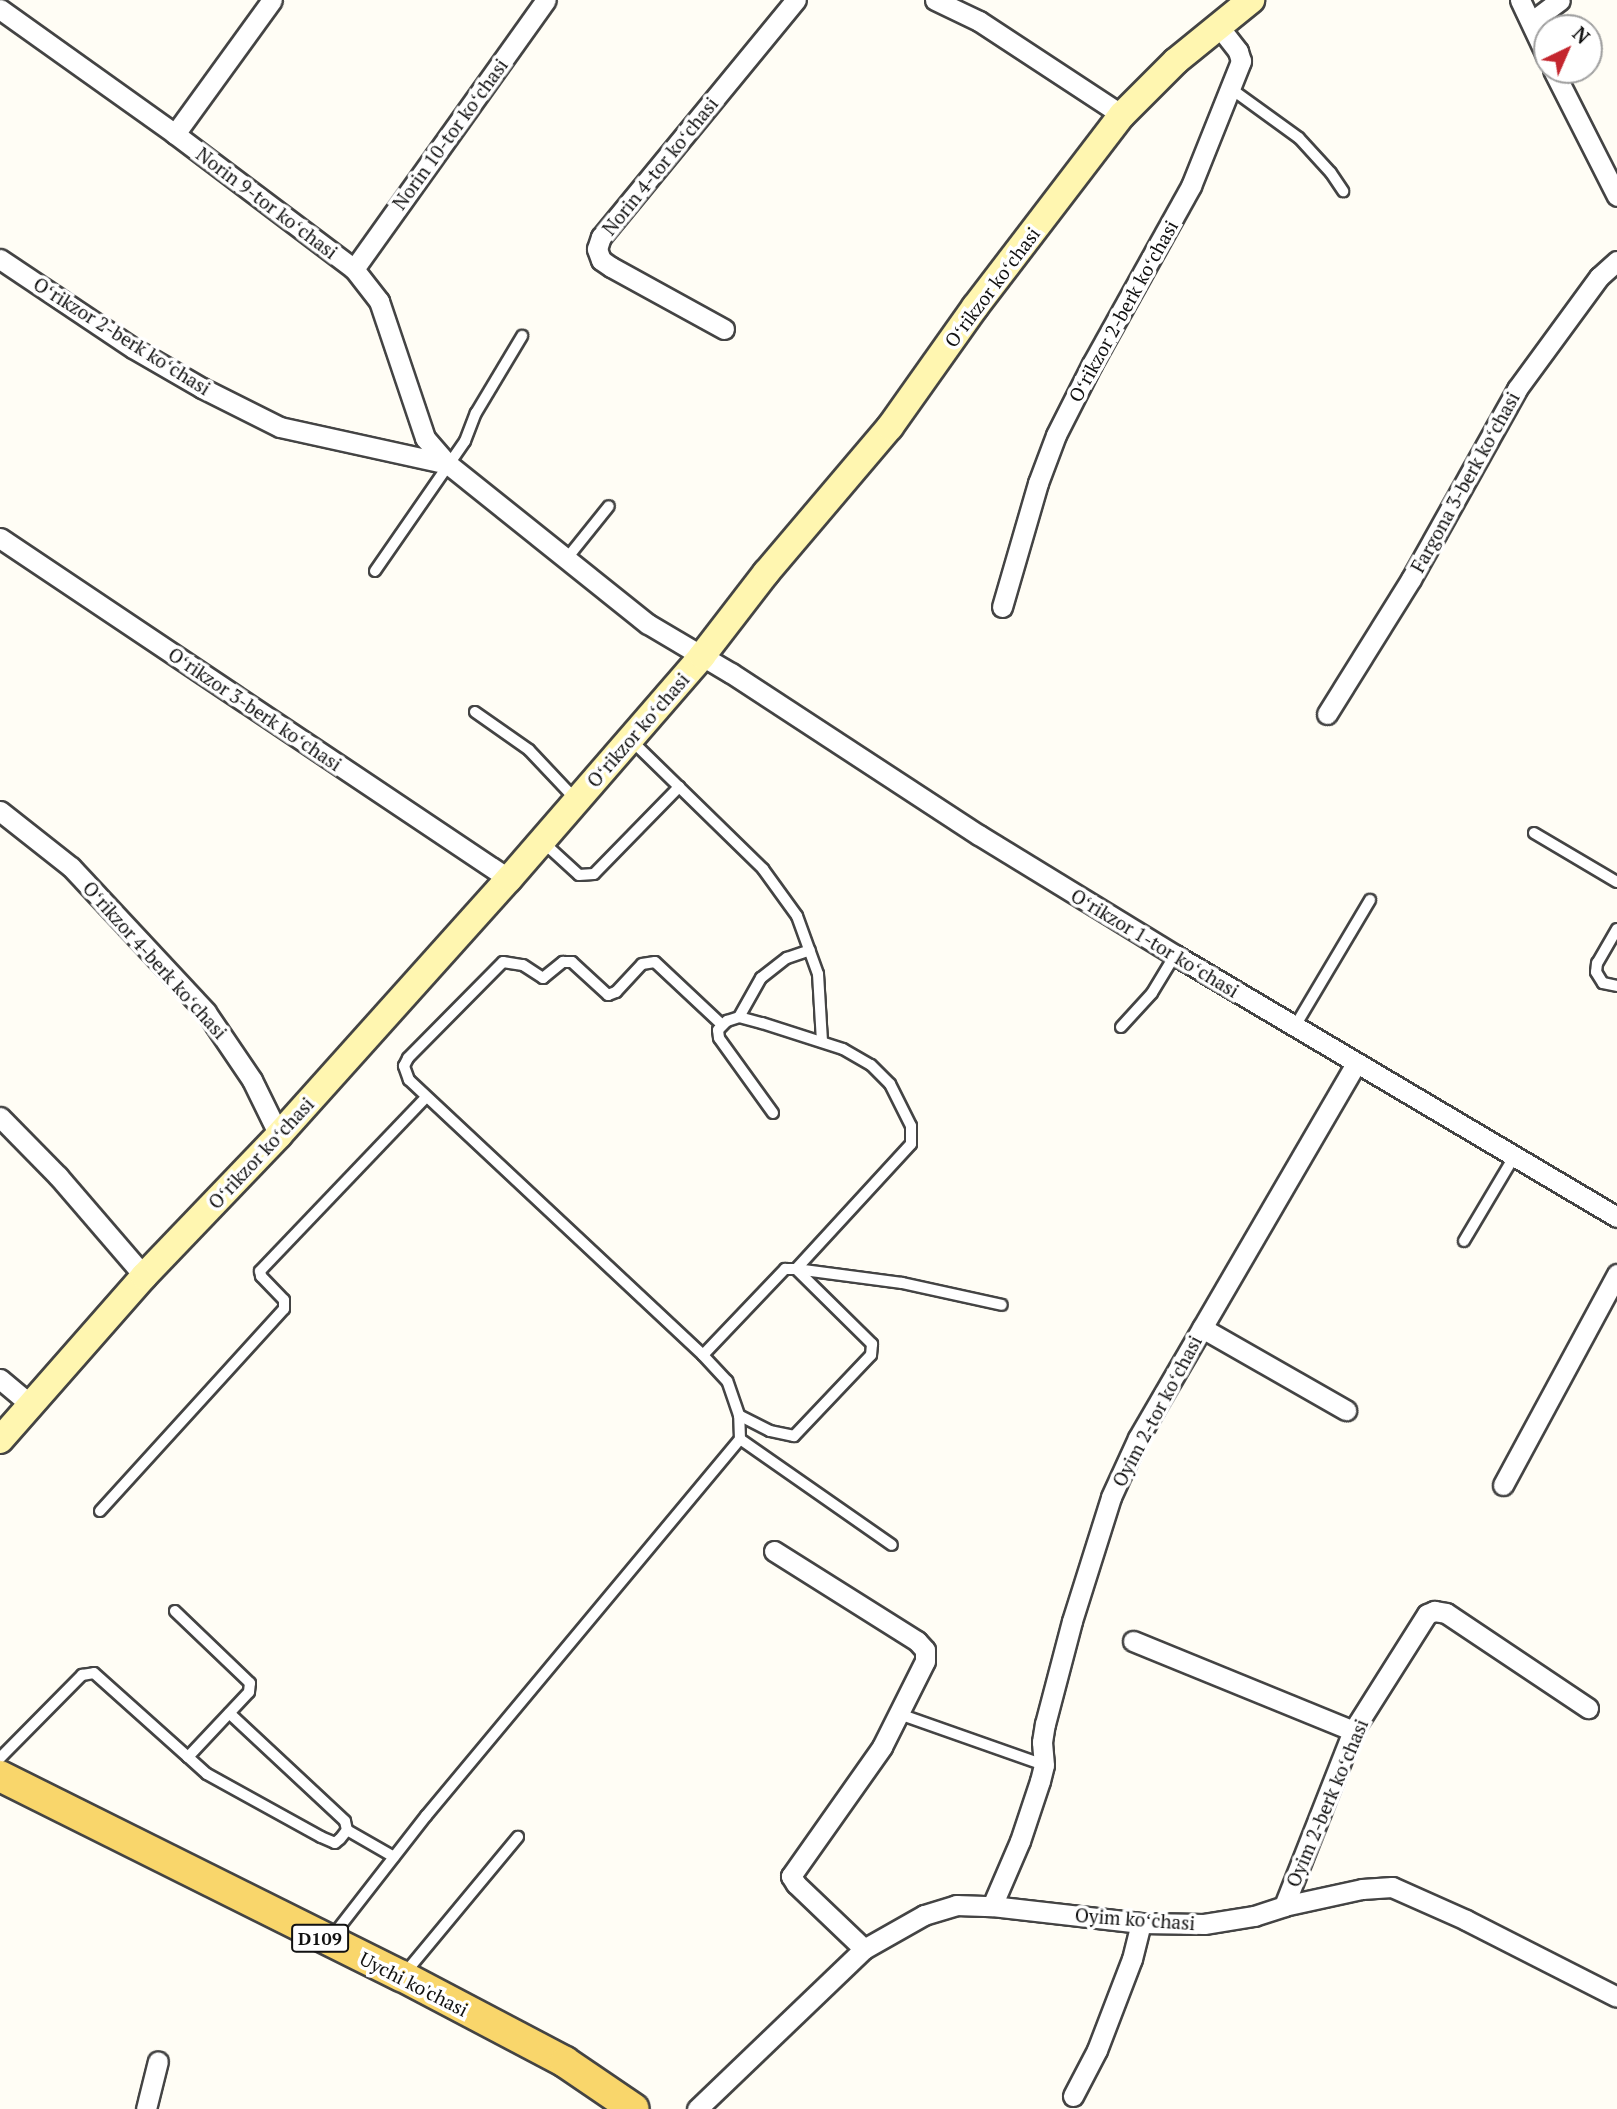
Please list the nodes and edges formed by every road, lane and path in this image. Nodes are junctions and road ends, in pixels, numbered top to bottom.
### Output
1 (272, 0) edge
2 (546, 0) edge
3 (796, 0) edge
4 (935, 0) edge
5 (1251, 0) edge
6 (1520, 0) edge
7 (1560, 0) edge
8 (0, 9) edge
9 (1531, 22) junction
10 (1218, 25) junction
11 (1533, 26) edge
12 (1560, 84) edge
13 (1229, 88) junction
14 (1122, 115) junction
15 (175, 134) junction
16 (1343, 191) dead end
17 (1617, 196) edge
18 (0, 259) edge
19 (1617, 261) edge
20 (354, 269) junction
21 (724, 329) dead end
22 (522, 336) dead end
23 (448, 464) junction
24 (609, 506) dead end
25 (0, 538) edge
26 (568, 557) junction
27 (375, 571) dead end
28 (1002, 607) dead end
29 (702, 656) junction
30 (475, 712) dead end
31 (1327, 714) dead end
32 (630, 740) junction
33 (679, 787) junction
34 (577, 801) junction
35 (0, 811) edge
36 (1534, 833) dead end
37 (542, 841) junction
38 (509, 880) junction
39 (1617, 882) edge
40 (1370, 900) dead end
41 (1617, 929) edge
42 (810, 950) junction
43 (1175, 956) junction
44 (1617, 986) edge
45 (738, 1017) junction
46 (722, 1025) junction
47 (1121, 1027) dead end
48 (1294, 1028) junction
49 (822, 1042) junction
50 (1356, 1063) junction
51 (426, 1097) junction
52 (773, 1113) dead end
53 (0, 1117) edge
54 (279, 1135) junction
55 (1515, 1155) junction
56 (1617, 1216) edge
57 (1464, 1241) dead end
58 (796, 1269) junction
59 (1617, 1274) edge
60 (144, 1276) junction
61 (1002, 1306) dead end
62 (1202, 1328) junction
63 (703, 1355) junction
64 (0, 1379) edge
65 (30, 1404) junction
66 (1346, 1410) dead end
67 (739, 1415) junction
68 (740, 1439) junction
69 (0, 1440) edge
70 (1503, 1485) dead end
71 (100, 1511) dead end
72 (892, 1545) dead end
73 (774, 1551) dead end
74 (175, 1611) dead end
75 (1133, 1642) dead end
76 (1588, 1708) dead end
77 (229, 1713) junction
78 (899, 1714) junction
79 (1353, 1731) junction
80 (188, 1757) junction
81 (0, 1758) edge
82 (1044, 1765) junction
83 (0, 1776) edge
84 (348, 1830) junction
85 (518, 1837) dead end
86 (394, 1857) junction
87 (992, 1906) junction
88 (1284, 1906) junction
89 (1141, 1923) junction
90 (328, 1942) junction
91 (864, 1950) junction
92 (402, 1976) junction
93 (1617, 1997) edge
94 (158, 2061) dead end
95 (1073, 2096) dead end
96 (146, 2109) edge
97 (634, 2109) edge
98 (697, 2109) edge

1 - 15 street
2 - 20 street, Norin 10-tor koʻchasi
3 - 21 street, Norin 4-tor koʻchasi
4 - 14 street
5 - 10 main road, Oʻrikzor koʻchasi
6 - 9 street
7 - 9 street
8 - 15 street, Norin 9-tor koʻchasi
9 - 11 street
10 - 13 street, Oʻrikzor 2-berk koʻchasi
10 - 14 main road, Oʻrikzor koʻchasi
12 - 17 street
13 - 16 lane
13 - 28 street, Oʻrikzor 2-berk koʻchasi
14 - 29 main road, Oʻrikzor koʻchasi
15 - 20 street, Norin 9-tor koʻchasi
18 - 23 street, Oʻrikzor 2-berk koʻchasi
19 - 31 street, Fargona 3-berk koʻchasi
20 - 23 street, Norin 9-tor koʻchasi
22 - 23 lane
23 - 26 street, Oʻrikzor 1-tor koʻchasi
23 - 27 lane
24 - 26 lane
25 - 38 street, Oʻrikzor 3-berk koʻchasi
26 - 29 street, Oʻrikzor 1-tor koʻchasi
29 - 32 main road, Oʻrikzor koʻchasi
29 - 43 street, Oʻrikzor 1-tor koʻchasi
30 - 34 lane
32 - 33 lane
32 - 34 main road, Oʻrikzor koʻchasi
33 - 37 lane
33 - 42 lane
34 - 37 main road, Oʻrikzor koʻchasi
35 - 54 street, Oʻrikzor 4-berk koʻchasi
36 - 39 lane
37 - 38 main road, Oʻrikzor koʻchasi
38 - 54 main road, Oʻrikzor koʻchasi
40 - 48 lane
41 - 44 lane
42 - 45 lane
42 - 49 lane
43 - 47 lane
43 - 48 street, Oʻrikzor 1-tor koʻchasi
45 - 46 lane
45 - 49 lane
46 - 51 lane
46 - 52 lane
48 - 50 street, Oʻrikzor 1-tor koʻchasi
49 - 58 lane
50 - 55 street, Oʻrikzor 1-tor koʻchasi
50 - 62 street, Oyim 2-tor koʻchasi
51 - 63 lane
51 - 71 lane
53 - 60 street
54 - 60 main road, Oʻrikzor koʻchasi
55 - 56 street, Oʻrikzor 1-tor koʻchasi
55 - 57 lane
58 - 61 lane
58 - 63 lane
58 - 67 lane
59 - 70 street
60 - 65 main road, Oʻrikzor koʻchasi
62 - 66 street
62 - 82 street, Oyim 2-tor koʻchasi
63 - 67 lane
64 - 65 street
65 - 69 main road, Oʻrikzor koʻchasi
67 - 68 lane
68 - 72 lane
68 - 86 lane
73 - 78 street
74 - 77 lane
75 - 79 street
76 - 79 street, Oyim 2-berk koʻchasi
77 - 80 lane
77 - 84 lane
78 - 82 lane
78 - 91 street
79 - 88 street, Oyim 2-berk koʻchasi
80 - 81 lane
80 - 84 lane
82 - 87 street, Oyim 2-tor koʻchasi
83 - 90 main road, Uychi ko'chasi / D109
84 - 86 lane
85 - 92 lane
86 - 90 lane
87 - 89 street, Oyim koʻchasi
87 - 91 street, Oyim koʻchasi
88 - 89 street, Oyim koʻchasi
88 - 93 street, Oyim koʻchasi
89 - 95 street
90 - 92 main road, Uychi ko'chasi / D109
91 - 98 street, Oyim koʻchasi
92 - 97 main road, Uychi ko'chasi / D109
94 - 96 street

